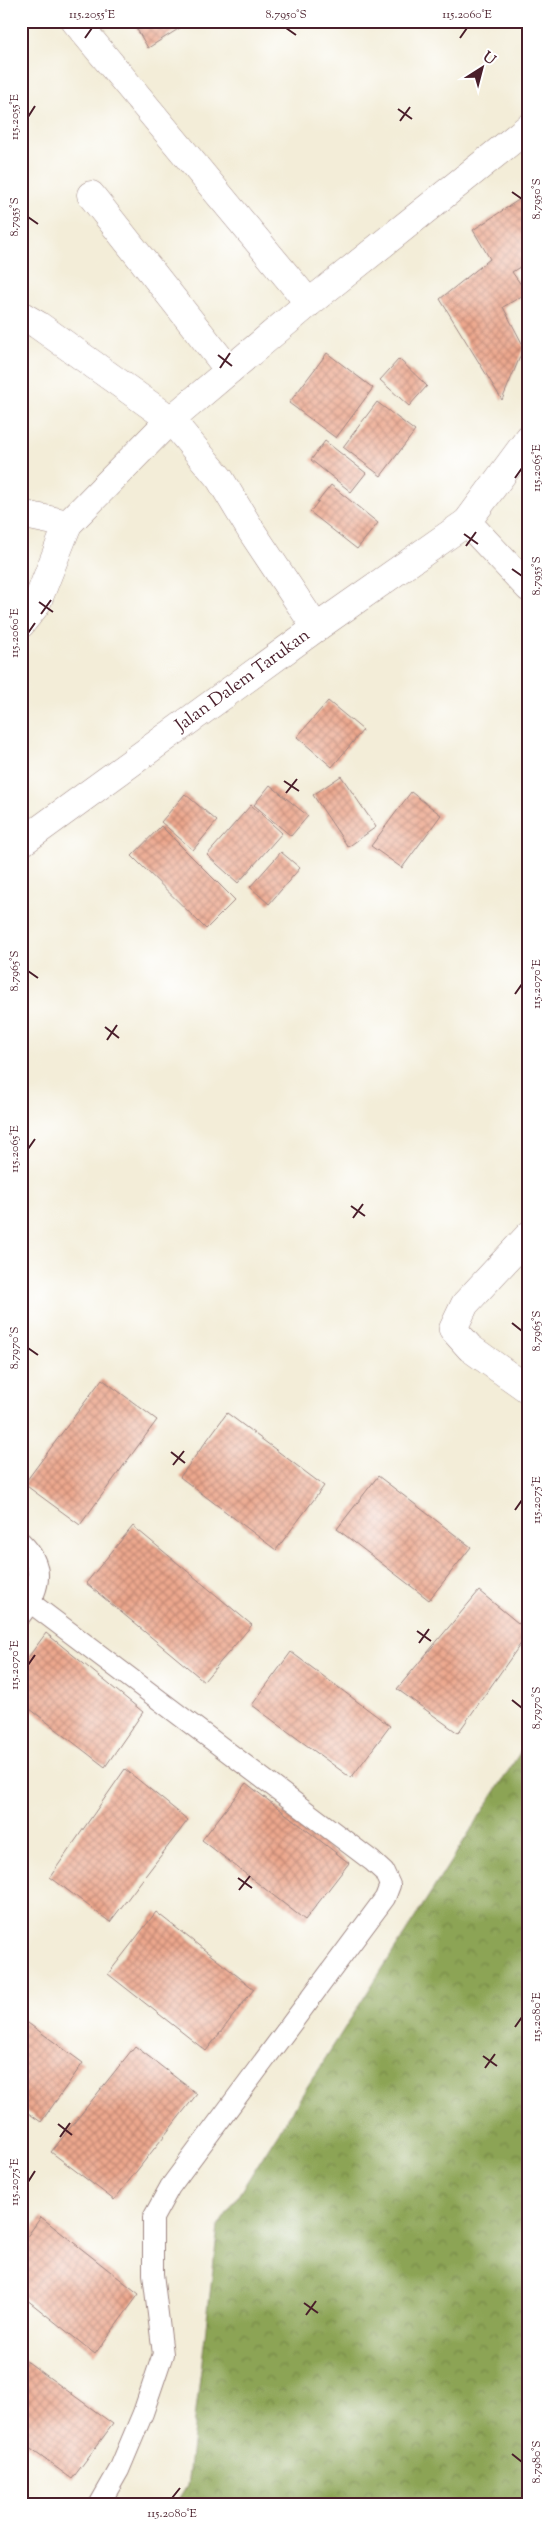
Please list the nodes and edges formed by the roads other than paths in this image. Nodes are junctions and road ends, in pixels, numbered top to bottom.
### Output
1 (75, 21) edge
2 (529, 127) edge
3 (91, 195) dead end
4 (309, 303) junction
5 (21, 315) edge
6 (229, 370) junction
7 (171, 420) junction
8 (529, 438) edge
9 (22, 514) edge
10 (467, 522) junction
11 (68, 524) junction
12 (529, 588) edge
13 (21, 624) edge
14 (316, 628) junction
15 (21, 843) edge
16 (529, 1235) edge
17 (529, 1390) edge
18 (21, 1542) edge
19 (26, 1609) edge
20 (99, 2505) edge

1 - 4 street
2 - 4 street
3 - 6 street
4 - 6 street
5 - 7 street
6 - 7 street
7 - 11 street
7 - 14 street
8 - 10 street, Jalan Dalem Tarukan
9 - 11 street
10 - 12 street
10 - 14 street, Jalan Dalem Tarukan
11 - 13 street
14 - 15 street, Jalan Dalem Tarukan
16 - 17 street
18 - 19 lane
19 - 20 lane

